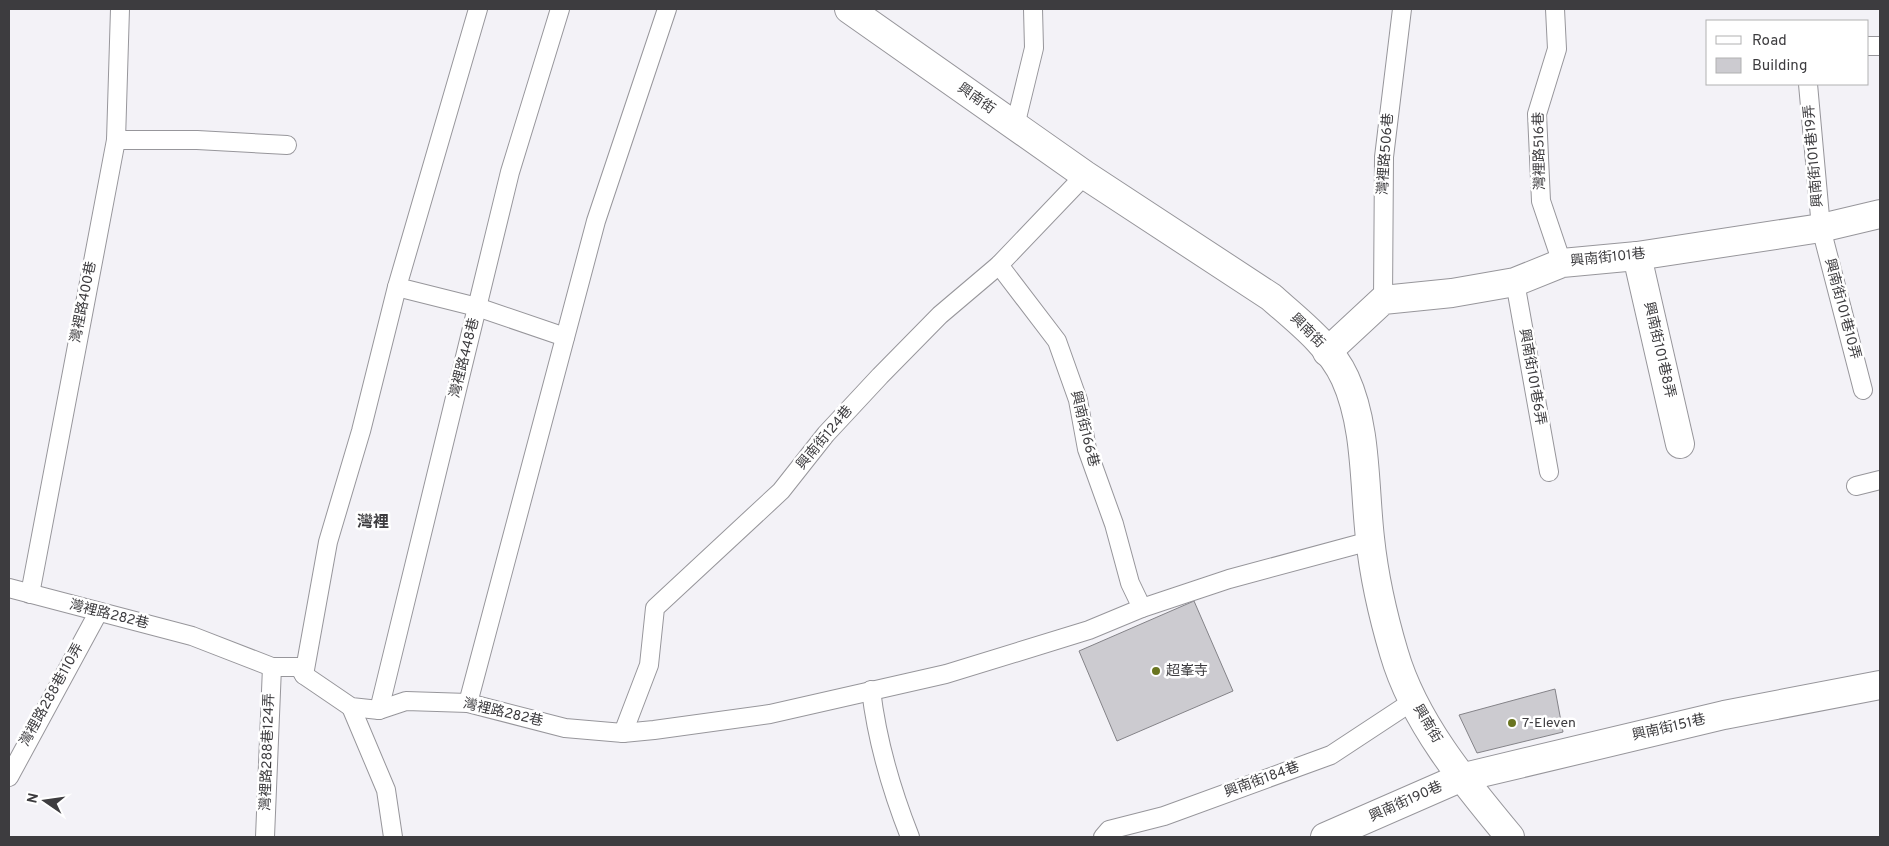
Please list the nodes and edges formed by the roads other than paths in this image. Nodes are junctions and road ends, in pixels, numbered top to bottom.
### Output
1 (120, 9) edge
2 (478, 9) edge
3 (560, 9) edge
4 (667, 9) edge
5 (849, 9) edge
6 (1032, 9) edge
7 (1402, 9) edge
8 (1555, 9) edge
9 (1808, 85) edge
10 (1015, 126) junction
11 (116, 140) junction
12 (287, 145) dead end
13 (1086, 175) junction
14 (1880, 214) edge
15 (1821, 228) junction
16 (1637, 256) junction
17 (1562, 263) junction
18 (999, 265) junction
19 (1515, 282) junction
20 (397, 287) junction
21 (1383, 300) junction
22 (477, 306) junction
23 (565, 337) junction
24 (1327, 352) junction
25 (1863, 390) dead end
26 (1680, 444) dead end
27 (1549, 472) dead end
28 (1880, 480) edge
29 (1856, 486) dead end
30 (1370, 541) junction
31 (9, 588) edge
32 (30, 594) junction
33 (1142, 608) junction
34 (98, 613) junction
35 (272, 667) junction
36 (304, 675) junction
37 (1880, 684) edge
38 (871, 690) junction
39 (1413, 701) junction
40 (468, 703) junction
41 (351, 707) junction
42 (380, 710) junction
43 (623, 733) junction
44 (9, 777) edge
45 (1460, 778) junction
46 (265, 837) edge
47 (394, 837) edge
48 (910, 837) edge
49 (1103, 837) edge
50 (1325, 837) edge
51 (1510, 837) edge

1 - 11 lane, 灣裡路400巷
2 - 20 lane
3 - 22 lane, 灣裡路448巷
4 - 23 lane
5 - 10 street, 興南街
6 - 10 lane
7 - 21 lane, 灣裡路506巷
8 - 17 lane, 灣裡路516巷
9 - 15 lane, 興南街101巷19弄
10 - 13 street, 興南街
11 - 12 lane
11 - 32 lane, 灣裡路400巷
13 - 18 lane, 興南街124巷
13 - 24 street, 興南街
14 - 15 street, 興南街101巷
15 - 16 street, 興南街101巷
15 - 25 lane, 興南街101巷10弄
16 - 17 street, 興南街101巷
16 - 26 street, 興南街101巷8弄
17 - 19 street, 興南街101巷
18 - 33 lane, 興南街166巷
18 - 43 lane, 興南街124巷
19 - 21 street, 興南街101巷
19 - 27 lane, 興南街101巷6弄
20 - 22 lane
20 - 36 lane
21 - 24 street
22 - 23 lane
22 - 42 lane, 灣裡路448巷
23 - 40 lane
24 - 30 street, 興南街
28 - 29 lane
30 - 33 lane
30 - 39 street, 興南街
31 - 32 lane, 灣裡路282巷
32 - 34 lane, 灣裡路282巷
33 - 38 lane
34 - 35 lane, 灣裡路282巷
34 - 44 lane, 灣裡路288巷110弄
35 - 36 lane, 灣裡路282巷
35 - 46 lane, 灣裡路288巷124弄
36 - 41 lane, 灣裡路282巷
37 - 45 street, 興南街151巷
38 - 43 lane, 灣裡路282巷
38 - 48 lane
39 - 45 street, 興南街
39 - 49 lane, 興南街184巷
40 - 42 lane, 灣裡路282巷
40 - 43 lane, 灣裡路282巷
41 - 42 lane, 灣裡路282巷
41 - 47 lane
45 - 50 street, 興南街190巷
45 - 51 street, 興南街

